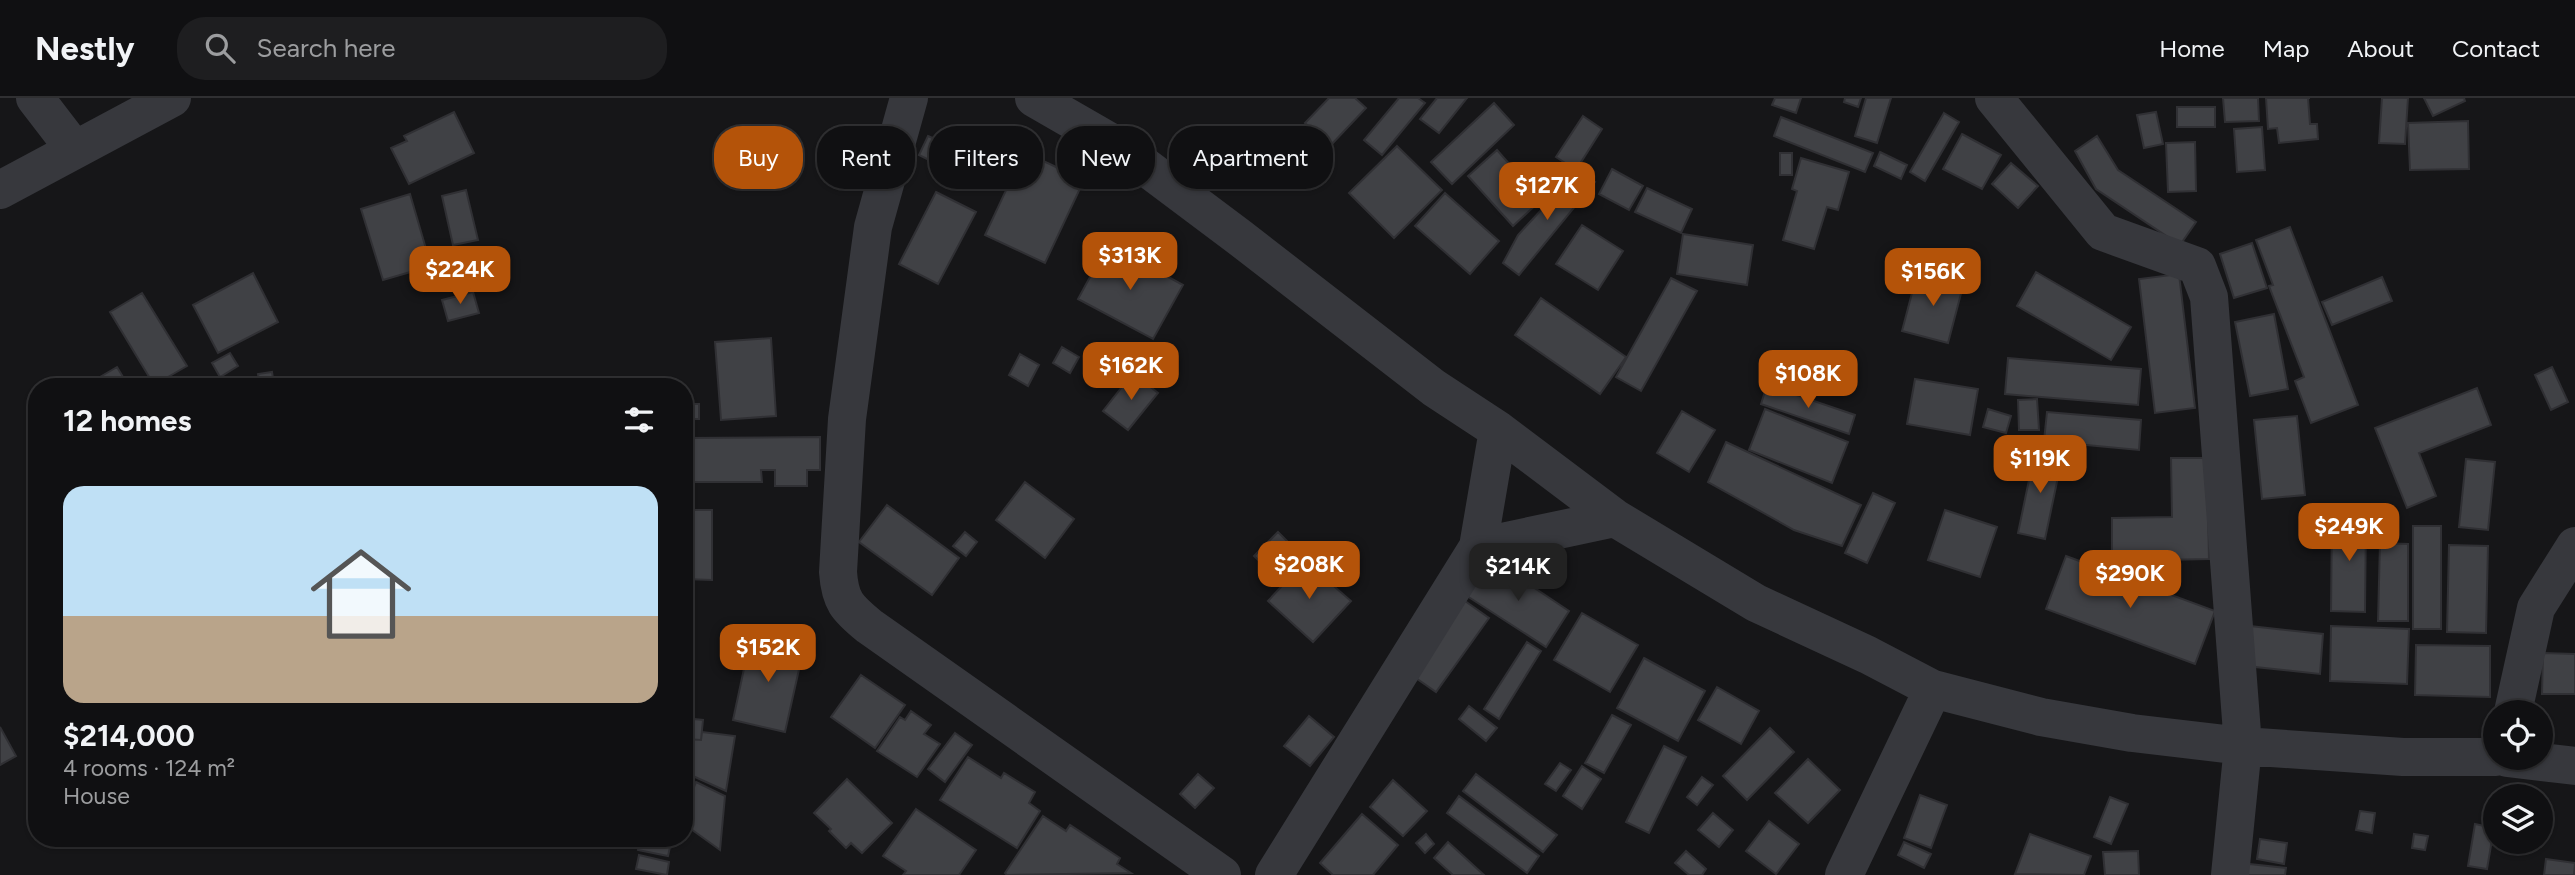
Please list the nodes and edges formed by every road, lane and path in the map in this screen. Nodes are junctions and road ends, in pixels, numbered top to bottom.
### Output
1 (35, 98) edge
2 (172, 98) edge
3 (909, 98) edge
4 (1034, 98) edge
5 (1994, 98) edge
6 (75, 150) junction
7 (0, 190) edge
8 (1498, 430) junction
9 (1615, 518) junction
10 (2575, 546) edge
11 (1478, 547) junction
12 (1933, 689) junction
13 (2517, 700) edge
14 (2243, 746) junction
15 (2483, 757) edge
16 (2553, 763) edge
17 (2575, 766) edge
18 (1222, 875) edge
19 (1274, 875) edge
20 (1844, 875) edge
21 (2230, 875) edge

1 - 6 street
2 - 6 street
3 - 18 street
4 - 8 street
5 - 14 street
6 - 7 street
8 - 9 street
8 - 11 street
9 - 11 street
9 - 12 street
10 - 13 street
11 - 19 street
12 - 14 street
12 - 20 street
14 - 15 street
14 - 21 street
16 - 17 street

